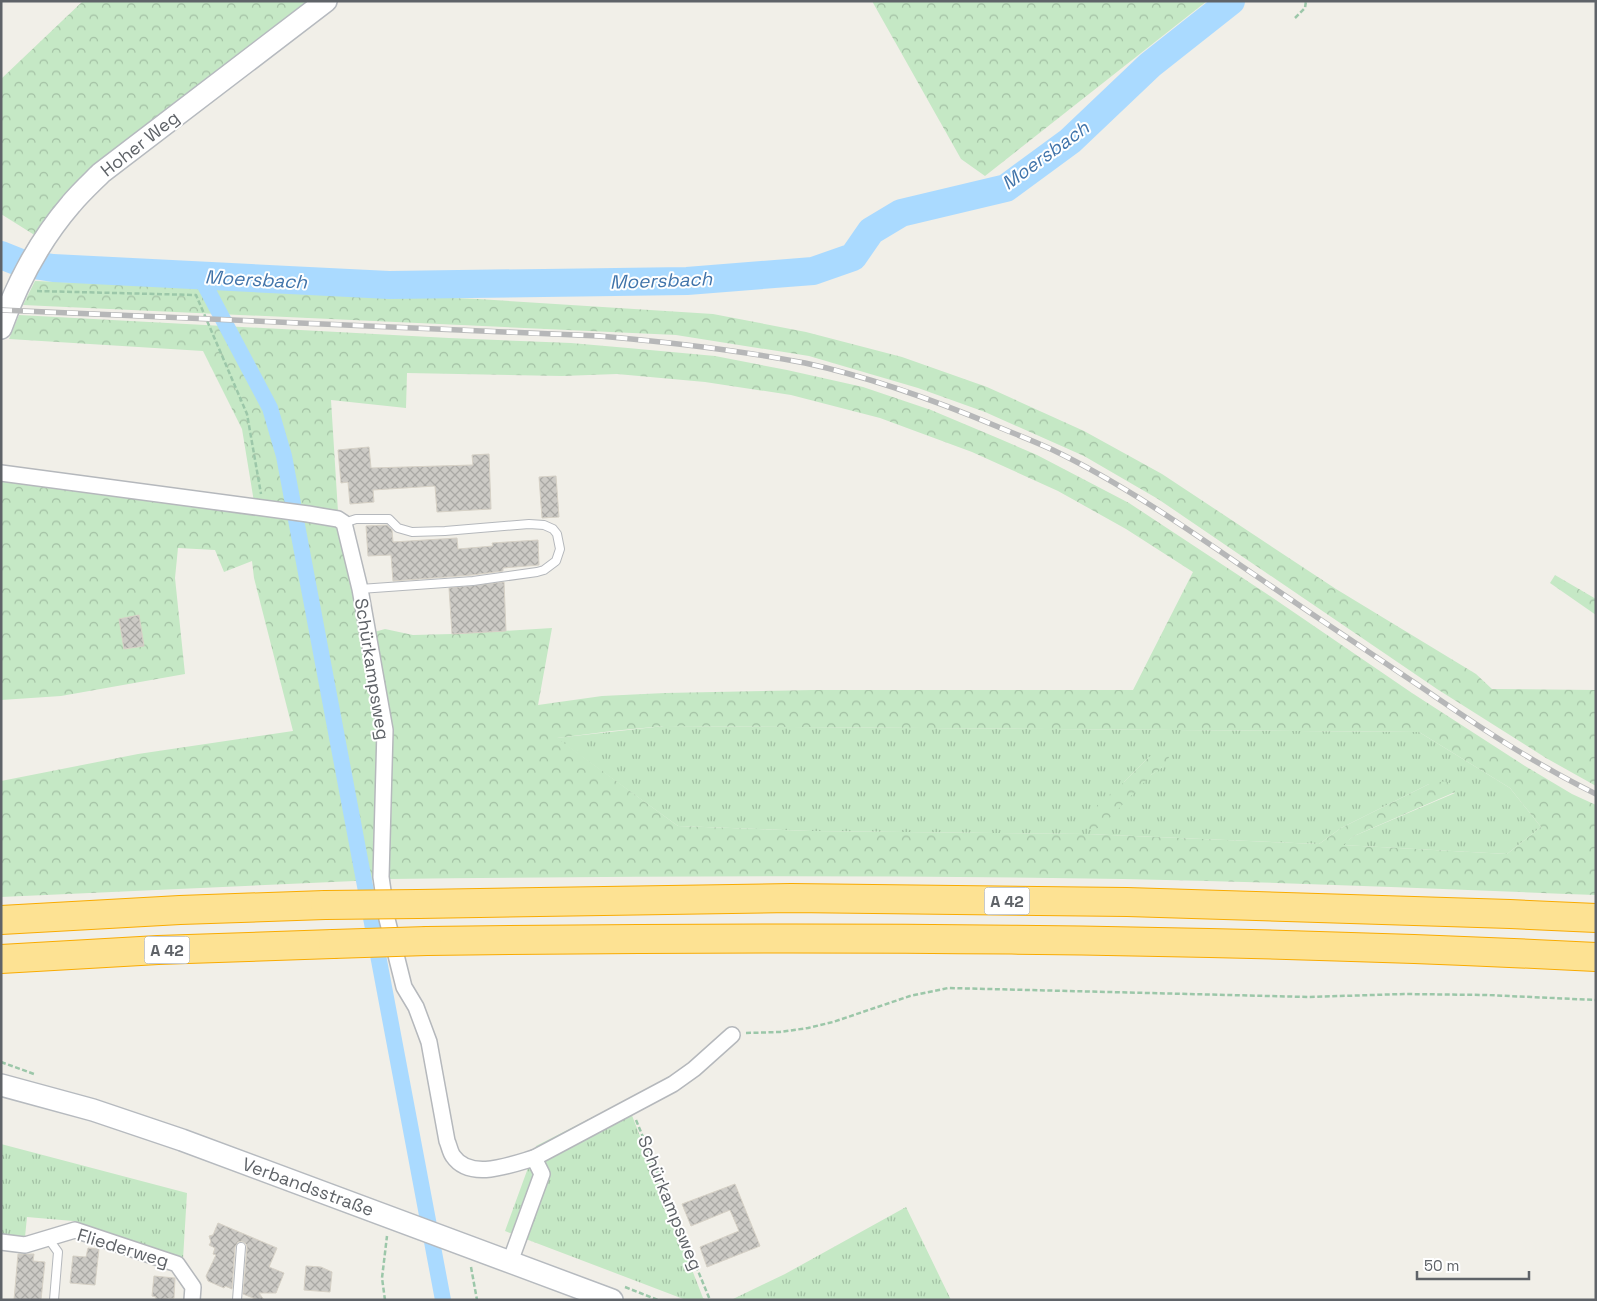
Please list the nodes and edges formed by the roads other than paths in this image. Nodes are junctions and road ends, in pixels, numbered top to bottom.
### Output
1 (326, 1) edge
2 (1, 328) edge
3 (1, 473) edge
4 (344, 522) junction
5 (360, 589) junction
6 (1596, 918) edge
7 (1, 920) edge
8 (1596, 957) edge
9 (1, 960) edge
10 (732, 1035) road end
11 (1, 1084) edge
12 (534, 1158) junction
13 (48, 1238) junction
14 (1, 1242) edge
15 (241, 1247) dead end
16 (510, 1262) junction
17 (54, 1300) edge
18 (192, 1300) edge
19 (237, 1300) edge
20 (612, 1300) edge

1 - 2 main road, Hoher Weg
3 - 4 street
4 - 5 street, Schürkampsweg
4 - 5 lane
5 - 12 street, Schürkampsweg
6 - 7 highway, A 42, bridge
8 - 9 highway, A 42, bridge
10 - 12 street, Schürkampsweg
11 - 16 main road, Verbandsstraße
12 - 16 street
13 - 14 street, Fliederweg
13 - 17 lane
13 - 18 street, Fliederweg
15 - 19 lane
16 - 20 main road, Verbandsstraße

